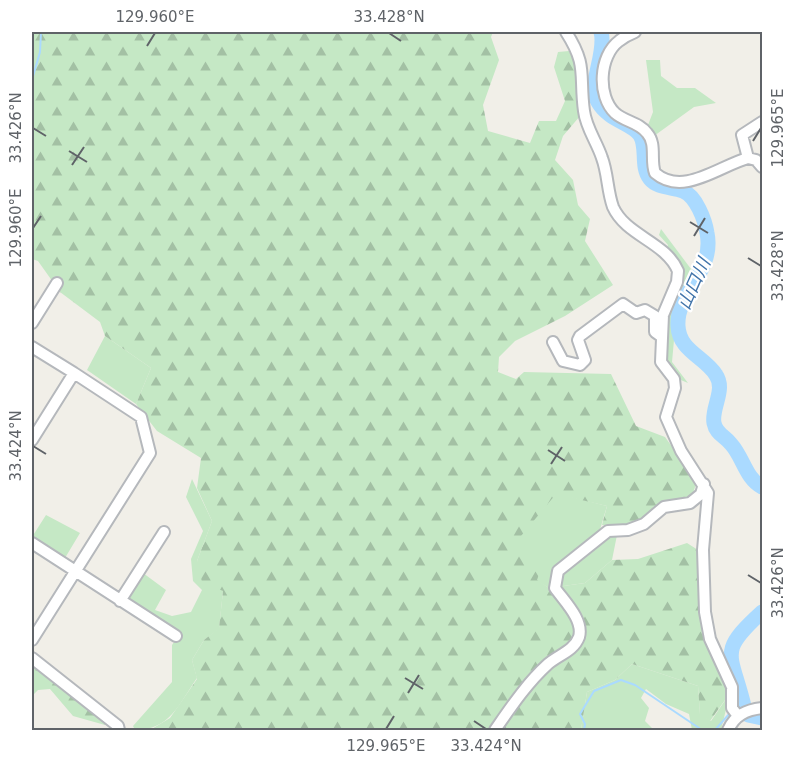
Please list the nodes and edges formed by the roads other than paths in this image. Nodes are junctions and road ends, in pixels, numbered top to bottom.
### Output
1 (566, 32) edge
2 (635, 32) edge
3 (584, 74) junction
4 (602, 78) junction
5 (762, 122) edge
6 (748, 158) junction
7 (762, 167) edge
8 (57, 283) dead end
9 (32, 323) edge
10 (662, 337) junction
11 (553, 342) dead end
12 (32, 347) edge
13 (74, 374) junction
14 (32, 440) edge
15 (704, 484) junction
16 (164, 532) dead end
17 (32, 543) edge
18 (75, 571) junction
19 (120, 601) junction
20 (176, 636) dead end
21 (32, 640) edge
22 (32, 658) edge
23 (762, 708) edge
24 (736, 712) junction
25 (119, 730) edge
26 (495, 730) edge
27 (728, 730) edge

1 - 3 street
2 - 4 street
3 - 4 street
3 - 10 street
4 - 6 street
5 - 6 street
6 - 7 street
8 - 9 street
10 - 11 street
10 - 15 street
12 - 13 street
13 - 14 street
13 - 18 street
15 - 24 street
15 - 26 street
16 - 19 street
17 - 18 street
18 - 19 street
18 - 21 street
19 - 20 street
22 - 25 street
23 - 24 street
24 - 27 street

